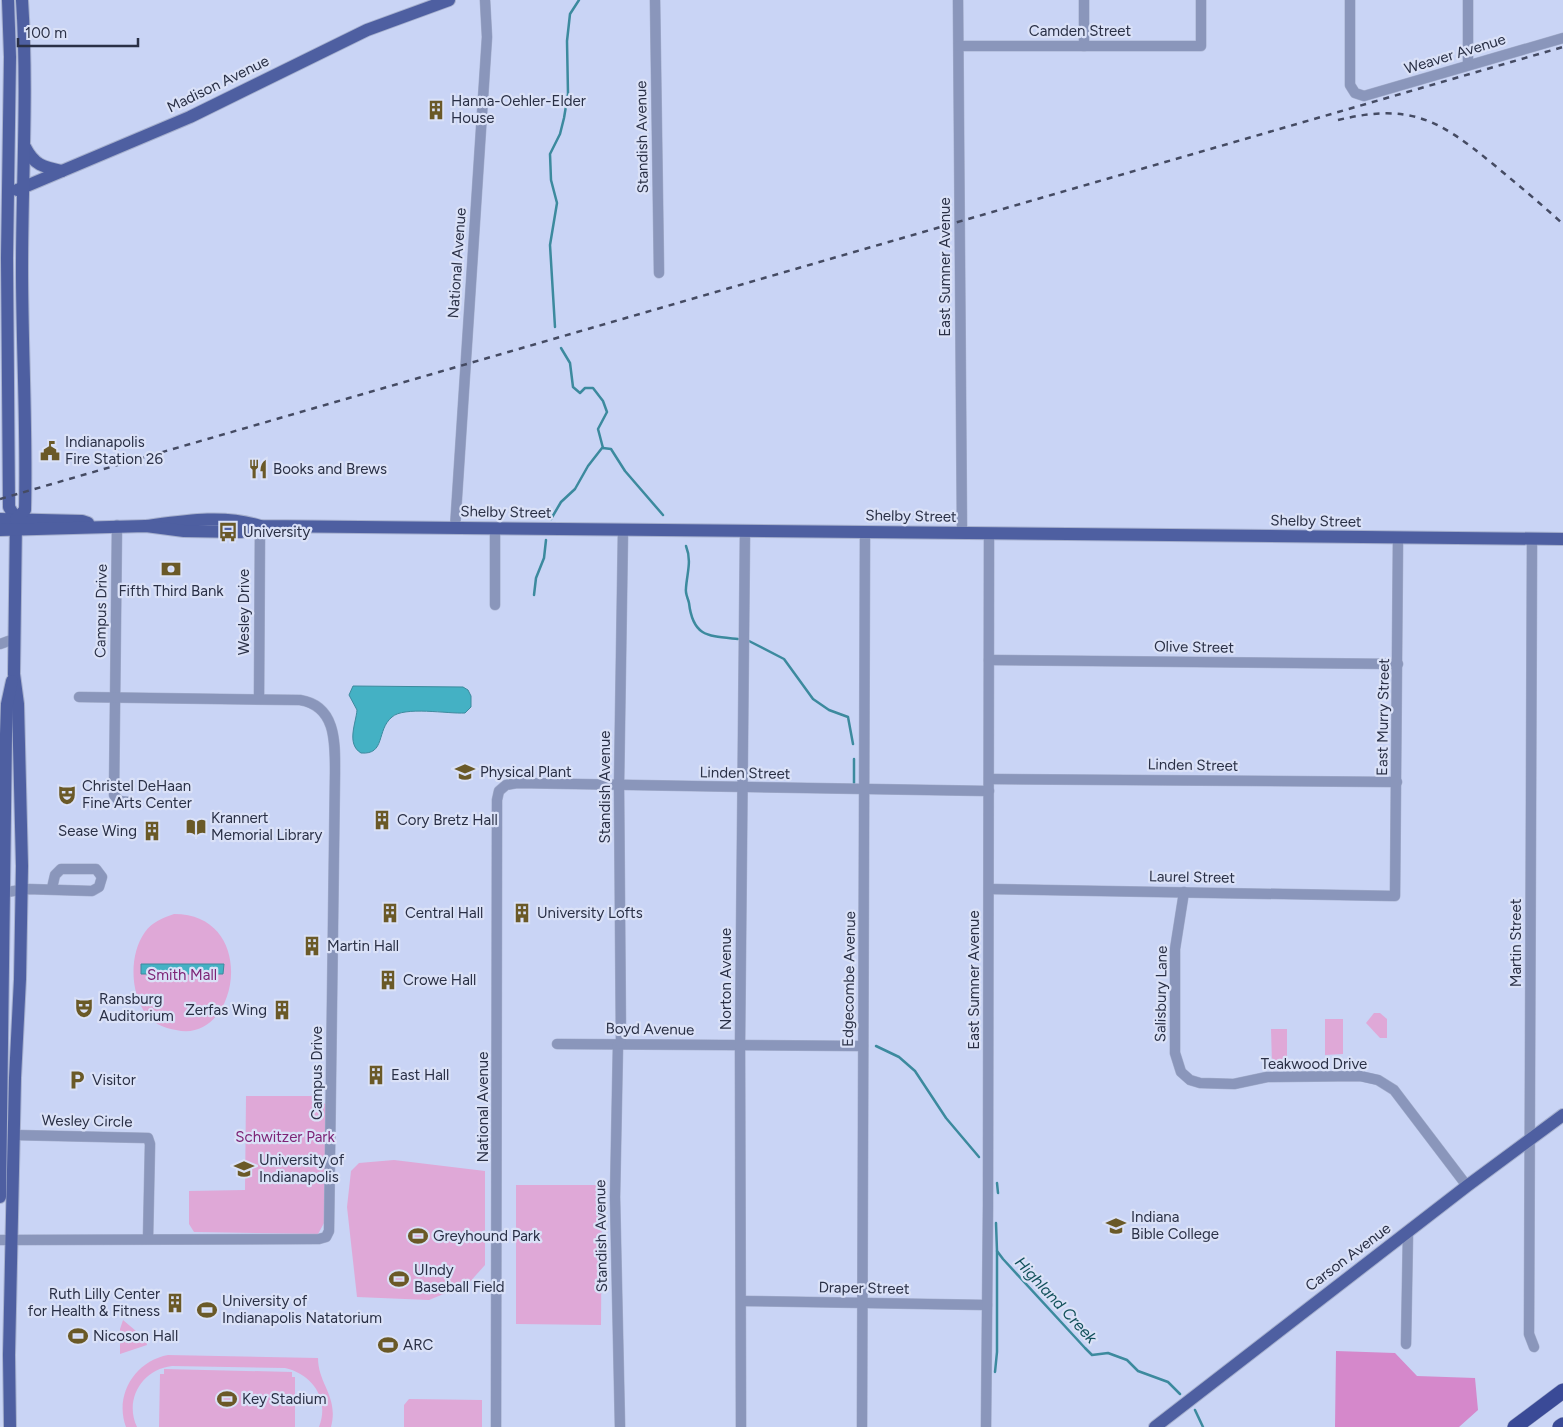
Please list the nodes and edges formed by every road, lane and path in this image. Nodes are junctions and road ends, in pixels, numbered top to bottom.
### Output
1 (8, 0) edge
2 (22, 0) edge
3 (449, 0) edge
4 (485, 0) edge
5 (655, 0) edge
6 (958, 0) edge
7 (1084, 0) edge
8 (1201, 0) edge
9 (1350, 0) edge
10 (1468, 0) edge
11 (1563, 38) edge
12 (958, 46) junction
13 (1084, 46) junction
14 (1468, 65) junction
15 (25, 147) junction
16 (62, 171) junction
17 (22, 188) junction
18 (4, 195) edge
19 (4, 227) edge
20 (659, 273) dead end
21 (0, 519) edge
22 (16, 524) junction
23 (117, 525) junction
24 (260, 526) junction
25 (455, 528) junction
26 (496, 528) junction
27 (0, 530) edge
28 (623, 530) junction
29 (745, 531) junction
30 (866, 532) junction
31 (962, 533) junction
32 (988, 533) junction
33 (1398, 538) junction
34 (1532, 539) junction
35 (1563, 539) edge
36 (496, 605) dead end
37 (14, 639) junction
38 (0, 644) edge
39 (989, 660) junction
40 (1398, 664) junction
41 (79, 697) dead end
42 (115, 698) junction
43 (259, 699) junction
44 (989, 779) junction
45 (1397, 782) junction
46 (620, 786) junction
47 (502, 788) joint
48 (742, 788) junction
49 (866, 790) junction
50 (989, 791) junction
51 (129, 802) dead end
52 (52, 888) junction
53 (989, 889) junction
54 (10, 892) edge
55 (1184, 892) junction
56 (1395, 896) joint
57 (557, 1044) dead end
58 (620, 1044) junction
59 (740, 1045) junction
60 (863, 1046) junction
61 (1177, 1066) joint
62 (1563, 1115) edge
63 (14, 1135) junction
64 (1530, 1142) junction
65 (1467, 1186) junction
66 (0, 1197) edge
67 (1408, 1232) junction
68 (148, 1239) junction
69 (6, 1240) edge
70 (742, 1301) junction
71 (862, 1303) junction
72 (986, 1305) junction
73 (1406, 1344) dead end
74 (1534, 1347) dead end
75 (1563, 1391) edge
76 (10, 1427) edge
77 (496, 1427) edge
78 (620, 1427) edge
79 (741, 1427) edge
80 (862, 1427) edge
81 (986, 1427) edge
82 (1155, 1427) edge
83 (1515, 1427) edge

1 - 18 main road
2 - 15 main road
3 - 16 main road, Madison Avenue
4 - 25 street, National Avenue
5 - 20 street, Standish Avenue
6 - 12 street, East Sumner Avenue
7 - 13 street
8 - 13 street, Camden Street
9 - 14 street, Weaver Avenue
10 - 14 street
11 - 14 street, Weaver Avenue
12 - 13 street, Camden Street
12 - 31 street, East Sumner Avenue
15 - 16 main road
15 - 17 main road
16 - 17 main road, Madison Avenue
17 - 18 main road, Madison Avenue
17 - 22 main road
18 - 19 main road
19 - 22 main road
21 - 22 main road, Shelby Street
22 - 23 main road, Shelby Street
22 - 27 main road, Shelby Street
22 - 37 main road
23 - 24 main road, Shelby Street
23 - 42 street, Campus Drive
24 - 25 main road, Shelby Street
24 - 43 street, Wesley Drive
25 - 26 main road, Shelby Street
26 - 28 main road, Shelby Street
26 - 36 street
28 - 29 main road, Shelby Street
28 - 46 street, Standish Avenue
29 - 30 main road, Shelby Street
29 - 48 street, Norton Avenue
30 - 31 main road, Shelby Street
30 - 49 street, Edgecombe Avenue
31 - 32 main road, Shelby Street
32 - 33 main road, Shelby Street
32 - 39 street, East Sumner Avenue
33 - 34 main road, Shelby Street
33 - 40 street, East Murry Street
34 - 35 main road, Shelby Street
34 - 64 street, Martin Street
37 - 38 street
37 - 54 main road
39 - 40 street, Olive Street
39 - 44 street, East Sumner Avenue
40 - 45 street, East Murry Street
41 - 42 street
42 - 43 street
42 - 51 street, Campus Drive
43 - 68 street, Campus Drive
44 - 45 street, Linden Street
44 - 50 street, East Sumner Avenue
45 - 56 street, East Murry Street
46 - 47 street, Linden Street
46 - 48 street, Linden Street
46 - 58 street, Standish Avenue
47 - 77 street, National Avenue
48 - 49 street, Linden Street
48 - 59 street, Norton Avenue
49 - 50 street, Linden Street
49 - 60 street, Edgecombe Avenue
50 - 53 street, East Sumner Avenue
52 - 52 street
52 - 54 street
53 - 55 street, Laurel Street
53 - 72 street, East Sumner Avenue
54 - 63 main road
54 - 66 main road
55 - 56 street, Laurel Street
55 - 61 street, Salisbury Lane
57 - 58 street, Boyd Avenue
58 - 59 street, Boyd Avenue
58 - 78 street, Standish Avenue
59 - 60 street, Boyd Avenue
59 - 70 street, Norton Avenue
60 - 71 street, Edgecombe Avenue
61 - 65 street, Teakwood Drive
62 - 64 main road, Carson Avenue
63 - 68 street, Wesley Circle
63 - 69 main road
64 - 65 main road, Carson Avenue
64 - 74 street, Martin Street
65 - 67 main road, Carson Avenue
67 - 73 street
67 - 82 main road, Carson Avenue
68 - 69 street, Campus Drive
69 - 76 main road
70 - 71 street, Draper Street
70 - 79 street, Norton Avenue
71 - 72 street, Draper Street
71 - 80 street, Edgecombe Avenue
72 - 81 street, East Sumner Avenue
75 - 83 highway

